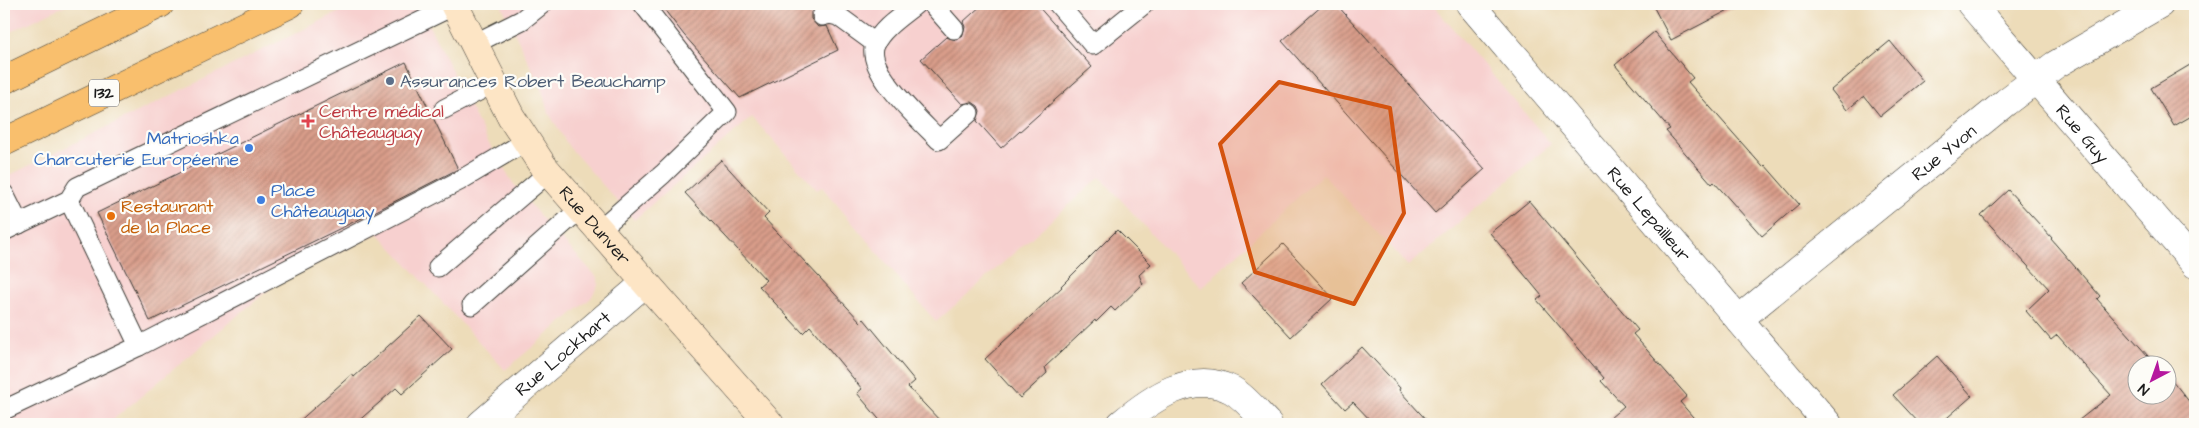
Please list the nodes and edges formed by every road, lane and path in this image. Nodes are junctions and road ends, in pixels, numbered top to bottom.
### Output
1 (159, 4) edge
2 (290, 4) edge
3 (454, 4) edge
4 (542, 4) edge
5 (643, 4) edge
6 (916, 4) edge
7 (932, 4) edge
8 (1058, 4) edge
9 (1144, 4) edge
10 (1470, 4) edge
11 (1971, 4) edge
12 (2160, 4) edge
13 (822, 16) dead end
14 (954, 29) dead end
15 (876, 43) junction
16 (474, 44) junction
17 (4, 80) edge
18 (2035, 80) junction
19 (494, 83) junction
20 (444, 109) dead end
21 (970, 113) dead end
22 (4, 142) edge
23 (525, 142) junction
24 (548, 172) junction
25 (4, 194) edge
26 (69, 200) junction
27 (580, 210) junction
28 (11, 228) edge
29 (598, 230) junction
30 (2195, 264) edge
31 (438, 266) dead end
32 (645, 283) junction
33 (472, 305) dead end
34 (1739, 319) junction
35 (140, 346) junction
36 (4, 410) edge
37 (481, 424) edge
38 (770, 424) edge
39 (1122, 424) edge
40 (1268, 424) edge
41 (1828, 424) edge

1 - 17 highway
2 - 22 highway, 132
3 - 16 street, Rue Dunver
3 - 26 lane
4 - 16 lane
5 - 29 lane
6 - 15 lane
7 - 14 lane
8 - 9 lane
10 - 34 street, Rue Lepailleur
11 - 18 street, Rue Guy
12 - 18 street, Rue Yvon
13 - 15 lane
15 - 21 lane
16 - 19 street, Rue Dunver
18 - 30 street, Rue Guy
18 - 34 street, Rue Yvon
19 - 20 lane
19 - 23 street, Rue Dunver
23 - 24 street, Rue Dunver
23 - 35 lane
24 - 27 street, Rue Dunver
24 - 31 lane
25 - 28 lane
26 - 28 lane
26 - 35 lane
27 - 29 street, Rue Dunver
27 - 33 lane
29 - 32 street, Rue Dunver
32 - 37 street, Rue Lockhart
32 - 38 street, Rue Dunver
34 - 41 street, Rue Lepailleur
35 - 36 lane
39 - 40 street

